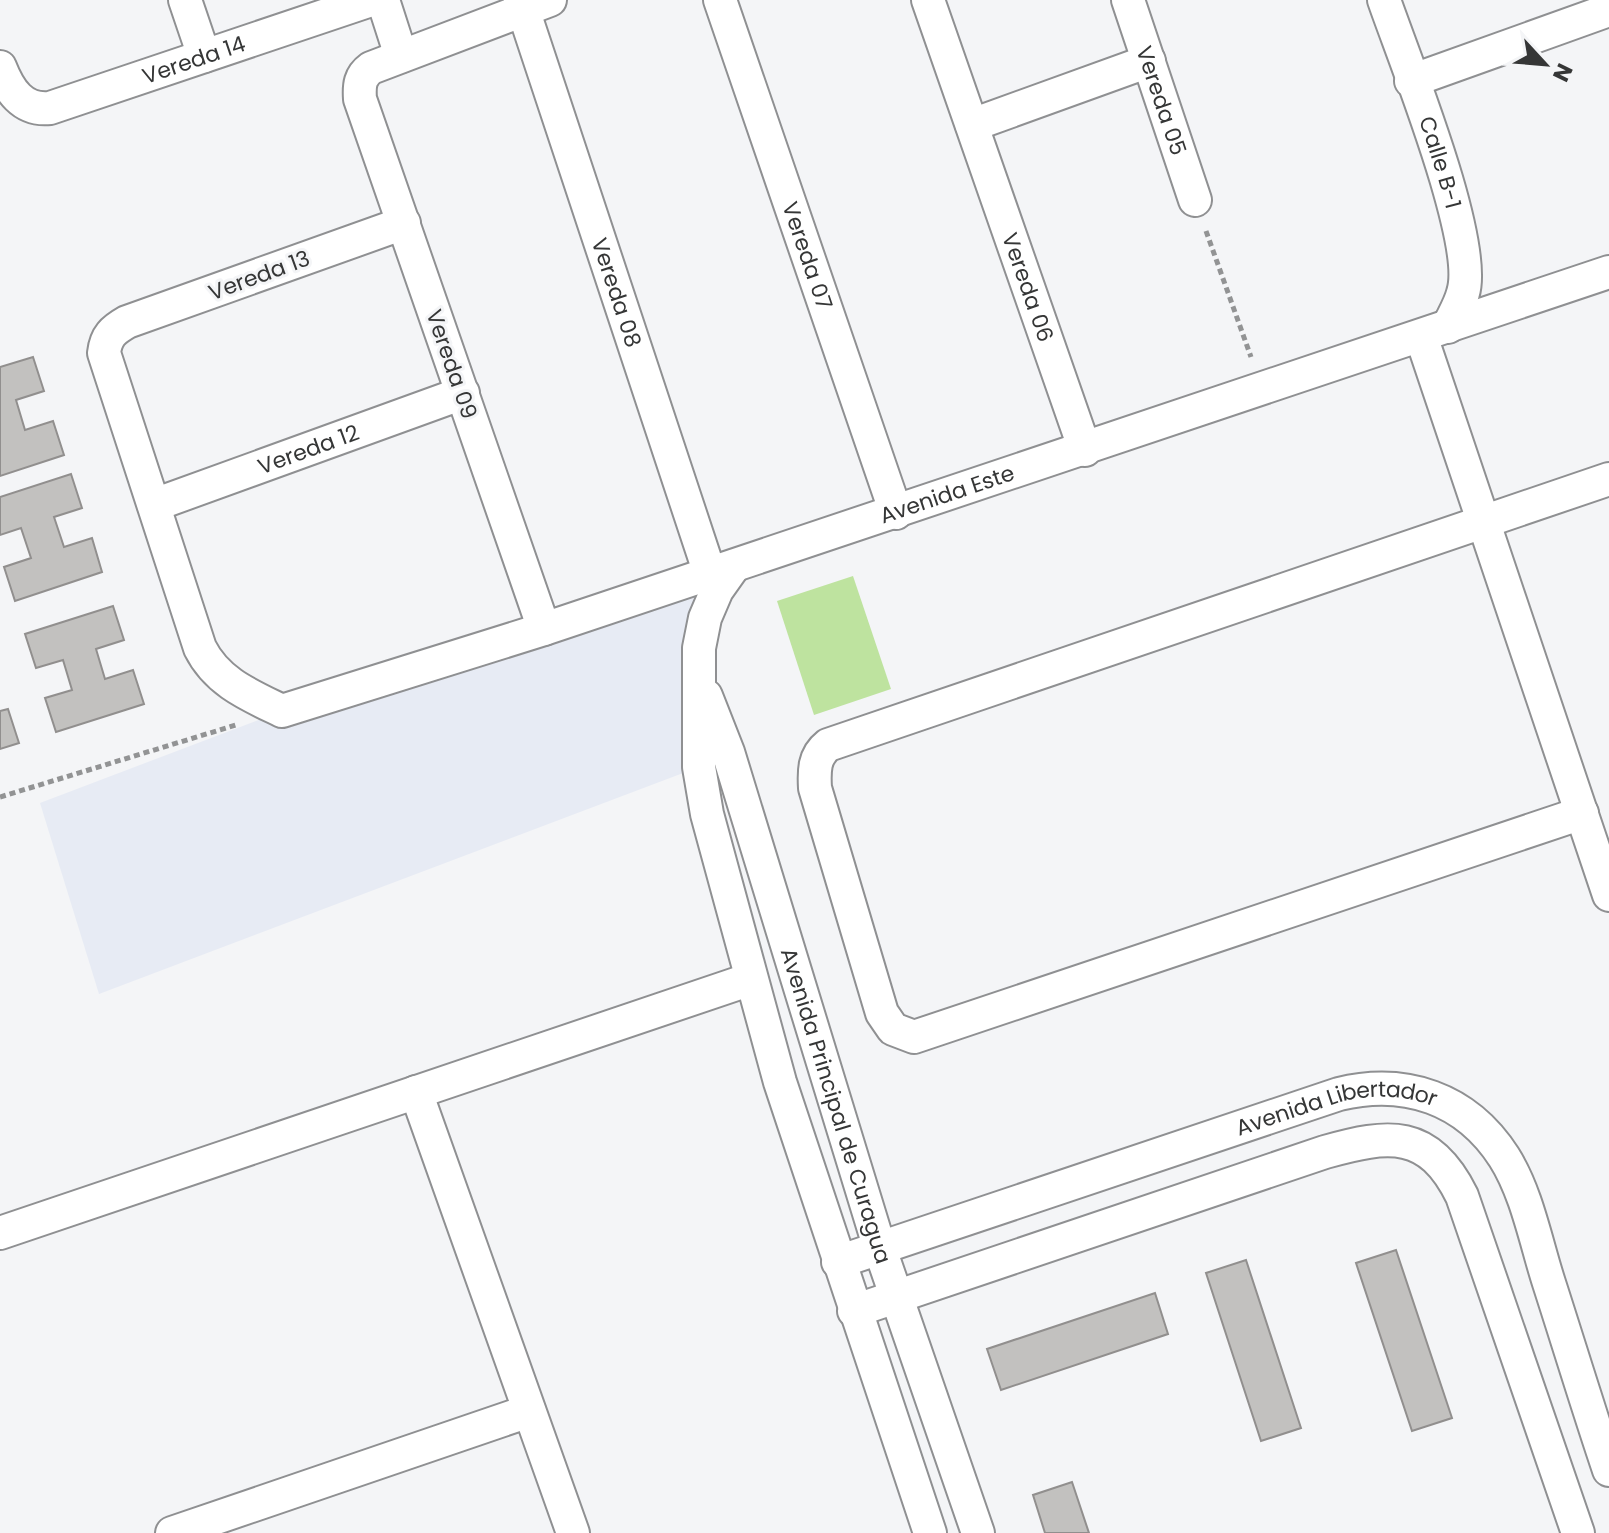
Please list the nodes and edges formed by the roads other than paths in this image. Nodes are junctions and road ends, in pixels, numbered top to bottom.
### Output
1 (185, 0) edge
2 (371, 0) edge
3 (383, 0) edge
4 (720, 0) edge
5 (928, 0) edge
6 (1128, 0) edge
7 (1384, 0) edge
8 (531, 3) edge
9 (1609, 10) edge
10 (204, 56) junction
11 (401, 56) junction
12 (1149, 61) junction
13 (0, 67) edge
14 (1411, 81) junction
15 (360, 99) joint
16 (972, 125) junction
17 (1195, 200) road end
18 (404, 223) junction
19 (1609, 272) edge
20 (1434, 331) junction
21 (463, 393) junction
22 (1085, 450) junction
23 (1609, 479) edge
24 (154, 505) junction
25 (896, 513) junction
26 (1484, 522) junction
27 (722, 570) junction
28 (544, 629) junction
29 (698, 676) junction
30 (1582, 813) junction
31 (1609, 895) edge
32 (751, 979) junction
33 (416, 1092) junction
34 (0, 1233) edge
35 (880, 1249) junction
36 (838, 1262) junction
37 (897, 1297) junction
38 (854, 1311) junction
39 (529, 1411) junction
40 (1609, 1470) edge
41 (172, 1533) edge
42 (573, 1533) edge
43 (930, 1533) edge
44 (978, 1533) edge
45 (1578, 1533) edge

1 - 10 street
2 - 10 street, Vereda 14
3 - 11 street
4 - 25 street, Vereda 07
5 - 16 street, Vereda 06
6 - 12 street, Vereda 05
7 - 14 street, Calle B-1
8 - 11 street, Vereda 08
8 - 27 street, Vereda 08
9 - 14 street
10 - 13 street, Vereda 14
11 - 15 street, Vereda 08
12 - 16 street
12 - 17 street, Vereda 05
14 - 20 street, Calle B-1
15 - 18 street, Vereda 09
16 - 22 street, Vereda 06
18 - 21 street, Vereda 09
18 - 24 street, Vereda 13
19 - 20 street, Avenida Este
20 - 22 street, Avenida Este
20 - 26 street
21 - 24 street, Vereda 12
21 - 28 street, Vereda 09
22 - 25 street, Avenida Este
23 - 26 street
24 - 28 street, Avenida Este
25 - 27 street, Avenida Este
26 - 30 street
26 - 30 street
27 - 28 street, Avenida Este
27 - 29 street, Avenida Principal de Curagua
29 - 32 street, Avenida Principal de Curagua
29 - 35 street, Avenida Principal de Curagua
30 - 31 street
32 - 33 street
32 - 36 street, Avenida Principal de Curagua
33 - 34 street
33 - 39 street
35 - 36 street, Avenida Libertador
35 - 37 street, Avenida Principal de Curagua
35 - 40 street, Avenida Libertador
36 - 38 street, Avenida Principal de Curagua
37 - 38 street, Avenida Libertador
37 - 44 street, Avenida Principal de Curagua
37 - 45 street, Avenida Libertador
38 - 43 street, Avenida Principal de Curagua
39 - 41 street
39 - 42 street

